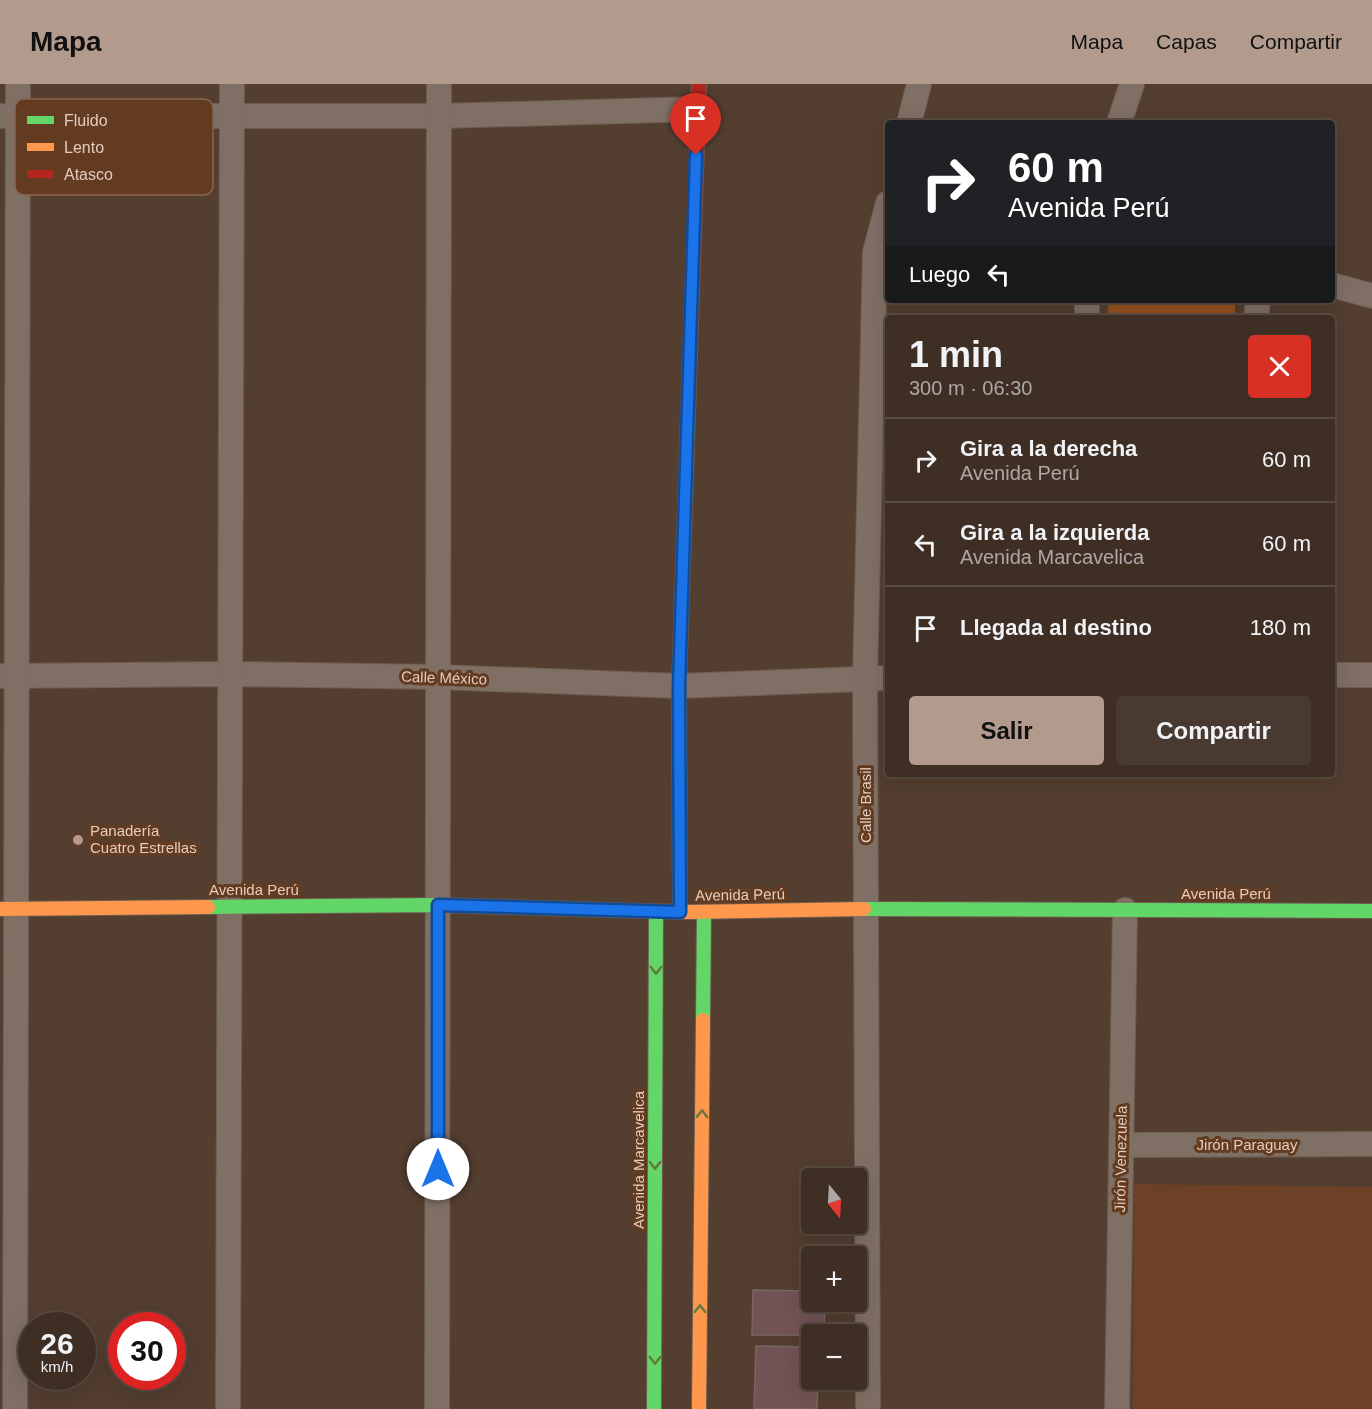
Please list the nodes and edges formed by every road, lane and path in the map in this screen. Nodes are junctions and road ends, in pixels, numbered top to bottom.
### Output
1 (18, 84) edge
2 (232, 84) edge
3 (439, 84) edge
4 (699, 84) edge
5 (919, 84) edge
6 (1132, 84) edge
7 (698, 109) junction
8 (9, 116) edge
9 (213, 116) edge
10 (232, 116) junction
11 (439, 116) junction
12 (910, 120) edge
13 (1120, 120) edge
14 (885, 214) edge
15 (1335, 286) edge
16 (1372, 296) edge
17 (230, 674) junction
18 (1335, 675) edge
19 (1372, 675) edge
20 (8, 676) edge
21 (438, 677) junction
22 (877, 678) edge
23 (679, 686) junction
24 (438, 905) junction
25 (229, 907) junction
26 (8, 909) edge
27 (866, 909) junction
28 (1125, 910) junction
29 (1372, 910) edge
30 (656, 911) junction
31 (680, 912) junction
32 (704, 912) junction
33 (1372, 1144) edge
34 (1122, 1145) junction
35 (8, 1149) edge
36 (15, 1409) edge
37 (228, 1409) edge
38 (437, 1409) edge
39 (654, 1409) edge
40 (699, 1409) edge
41 (868, 1409) edge
42 (1117, 1409) edge

1 - 8 street
2 - 10 street
3 - 11 street
4 - 7 street
5 - 12 street
6 - 13 street
7 - 11 street
7 - 23 street
8 - 20 street
9 - 10 street
10 - 11 street
10 - 17 street
11 - 21 street
14 - 22 street, Calle Brasil
15 - 16 street
17 - 20 street, Calle México
17 - 21 street, Calle México
17 - 25 street
18 - 19 street
20 - 26 street
21 - 23 street, Calle México
21 - 24 street
22 - 23 street, Calle México
22 - 27 street, Calle Brasil
23 - 31 street
24 - 25 street, Avenida Perú
24 - 30 street, Avenida Perú
24 - 38 street
25 - 26 street, Avenida Perú
25 - 37 street
26 - 35 street
27 - 28 street, Avenida Perú
27 - 32 street, Avenida Perú
27 - 41 street, Calle Brasil
28 - 29 street, Avenida Perú
28 - 34 street, Jirón Venezuela
30 - 31 street, Avenida Perú
30 -> 39 street, Avenida Marcavelica
31 - 32 street, Avenida Perú
40 -> 32 street
33 - 34 street, Jirón Paraguay
34 - 42 street, Jirón Venezuela
35 - 36 street

